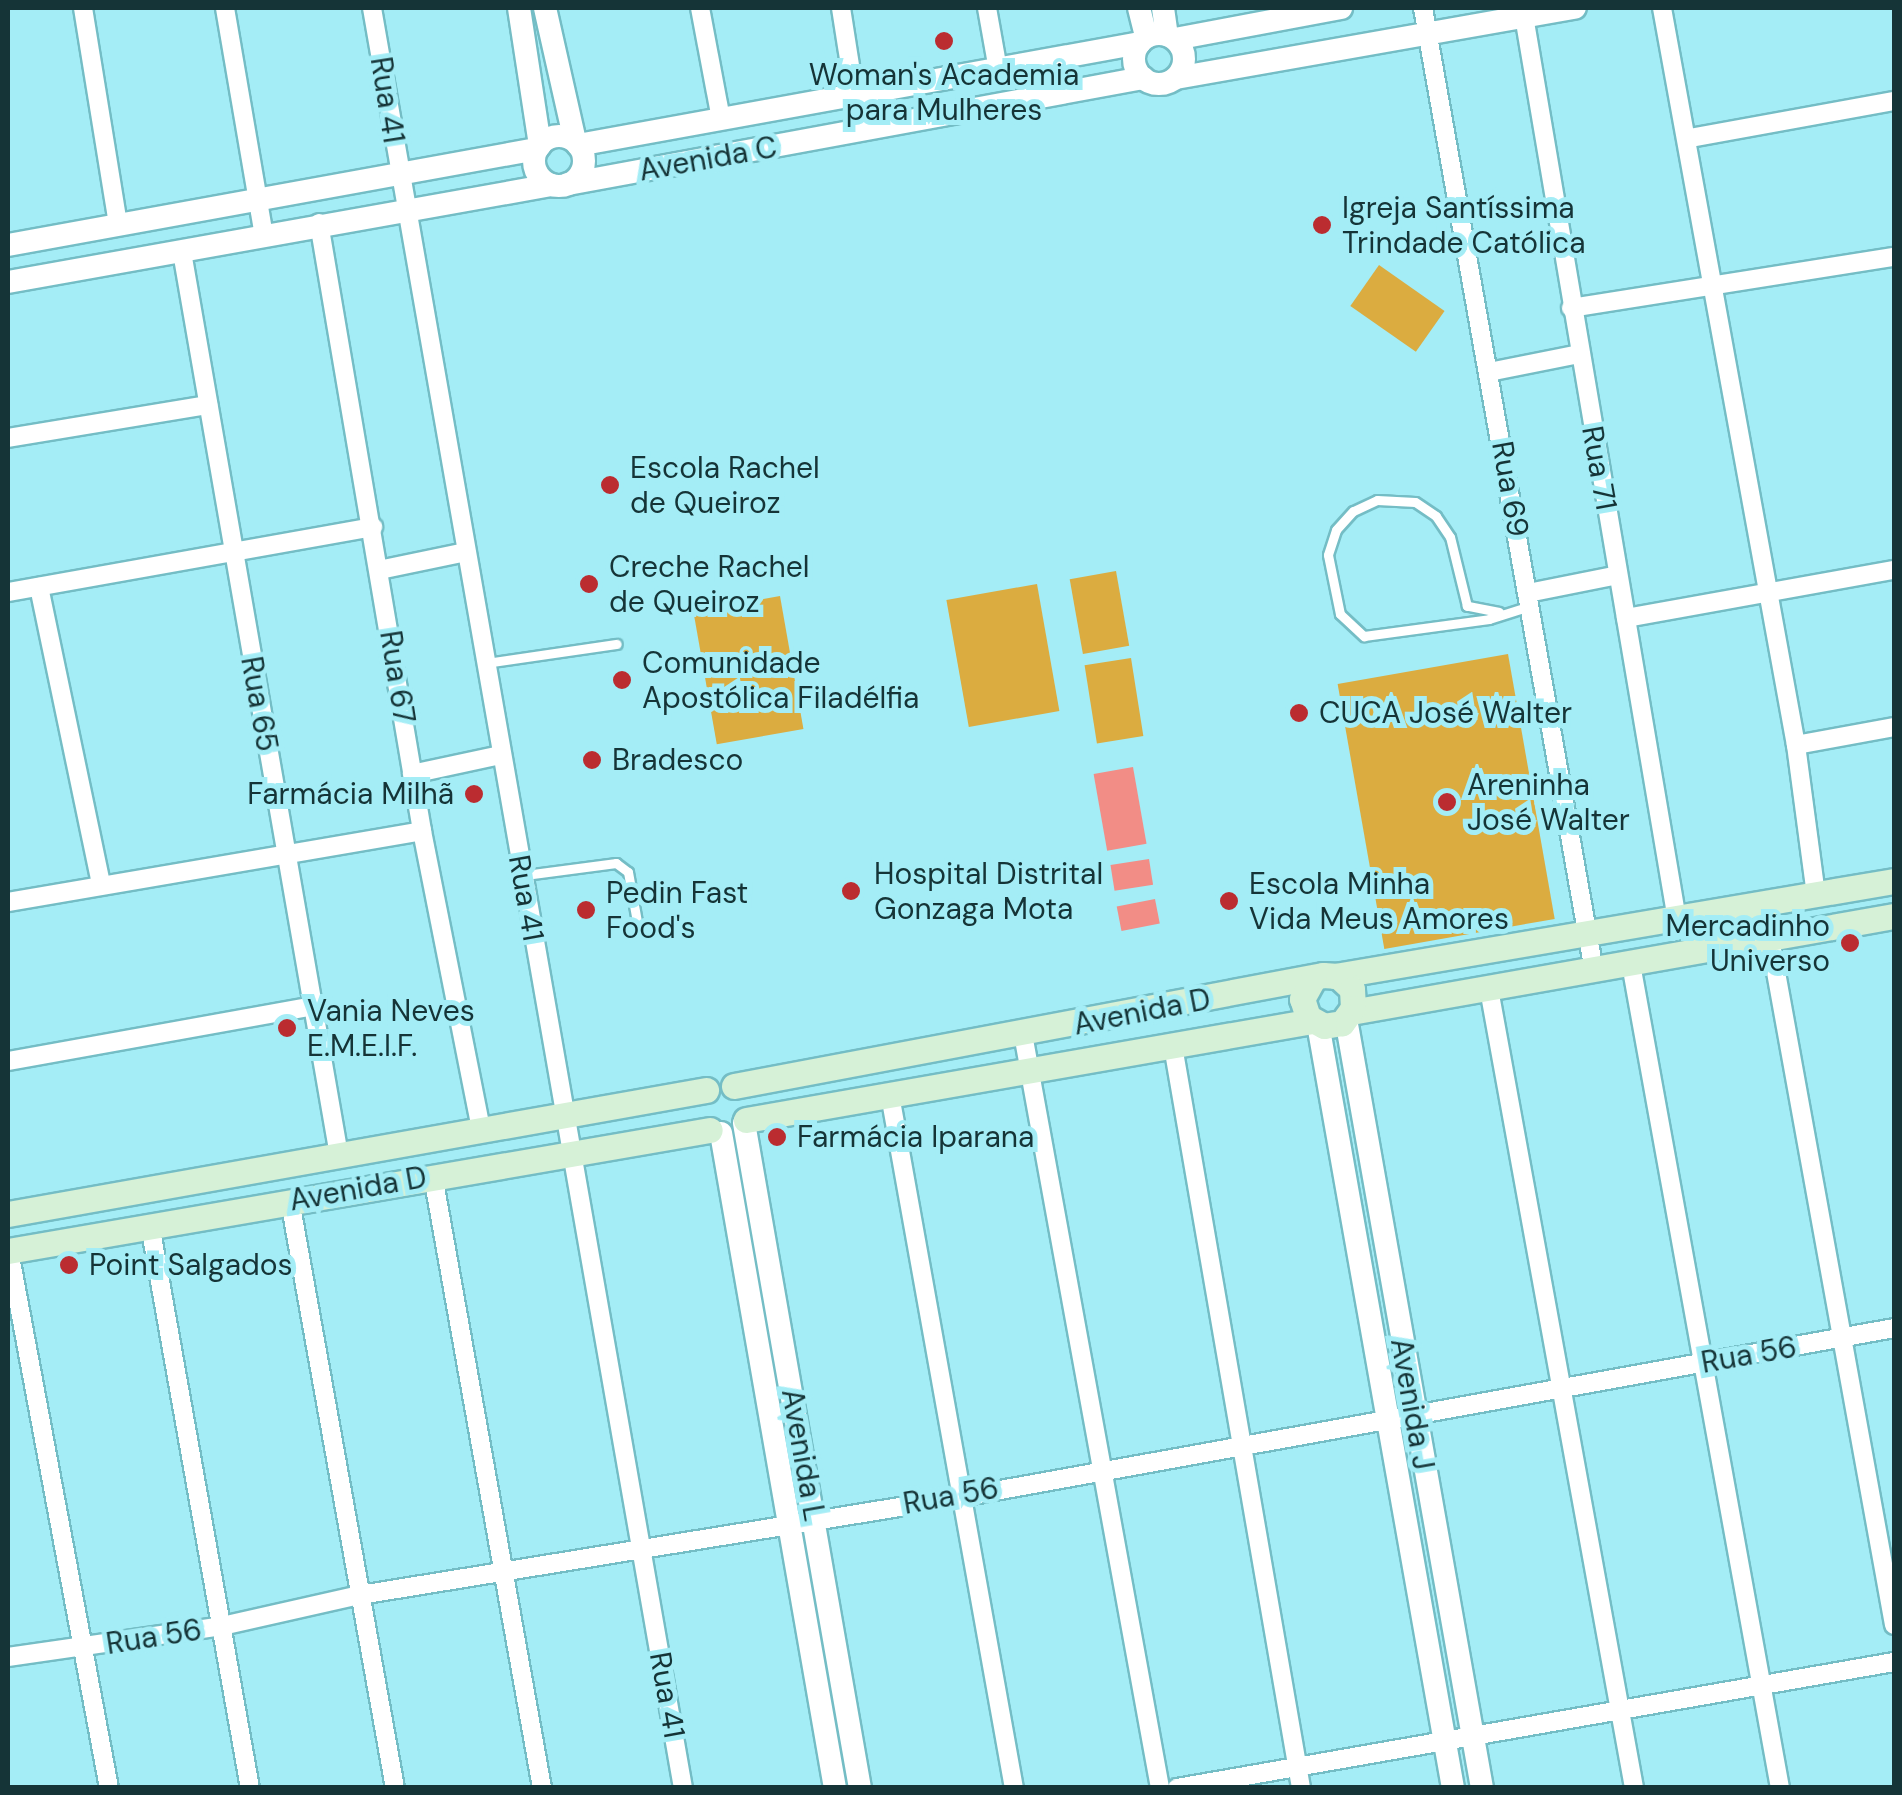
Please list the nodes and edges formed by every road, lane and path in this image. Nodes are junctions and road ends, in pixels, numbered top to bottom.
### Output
1 (83, 8) edge
2 (225, 8) edge
3 (372, 8) edge
4 (519, 8) edge
5 (545, 8) edge
6 (700, 8) edge
7 (841, 8) edge
8 (987, 8) edge
9 (1140, 8) edge
10 (1163, 8) edge
11 (1424, 8) edge
12 (1575, 8) edge
13 (1662, 8) edge
14 (1326, 9) edge
15 (1524, 16) junction
16 (1428, 33) junction
17 (1157, 38) junction
18 (998, 70) junction
19 (1143, 78) junction
20 (1176, 78) junction
21 (855, 96) junction
22 (1894, 101) edge
23 (721, 119) junction
24 (860, 130) junction
25 (1690, 138) junction
26 (577, 143) junction
27 (539, 147) junction
28 (398, 172) junction
29 (560, 185) junction
30 (258, 200) junction
31 (407, 209) junction
32 (319, 223) junction
33 (118, 224) junction
34 (264, 236) junction
35 (8, 245) edge
36 (182, 252) junction
37 (1894, 257) edge
38 (8, 282) edge
39 (1715, 283) junction
40 (1571, 308) junction
41 (1579, 354) junction
42 (1489, 372) junction
43 (208, 405) junction
44 (8, 438) edge
45 (373, 527) junction
46 (466, 552) junction
47 (234, 555) junction
48 (379, 570) junction
49 (1894, 570) edge
50 (1618, 576) junction
51 (40, 586) junction
52 (8, 592) edge
53 (1765, 592) junction
54 (1529, 599) junction
55 (1499, 612) junction
56 (1626, 618) junction
57 (617, 644) dead end
58 (486, 663) junction
59 (1894, 727) edge
60 (1796, 745) junction
61 (501, 755) junction
62 (412, 774) junction
63 (422, 831) junction
64 (285, 855) junction
65 (522, 876) junction
66 (1894, 882) edge
67 (101, 884) junction
68 (1816, 895) junction
69 (8, 902) edge
70 (1894, 916) edge
71 (1677, 920) junction
72 (638, 927) dead end
73 (1588, 934) junction
74 (1770, 939) junction
75 (1631, 964) junction
76 (1594, 971) junction
77 (1324, 978) junction
78 (1489, 988) junction
79 (314, 1006) junction
80 (1348, 1016) junction
81 (1315, 1022) junction
82 (1023, 1034) junction
83 (1173, 1046) junction
84 (8, 1061) edge
85 (1029, 1070) junction
86 (734, 1086) junction
87 (706, 1090) junction
88 (890, 1095) junction
89 (564, 1116) junction
90 (730, 1126) junction
91 (481, 1130) junction
92 (572, 1153) junction
93 (339, 1155) junction
94 (433, 1176) junction
95 (290, 1201) junction
96 (8, 1214) edge
97 (150, 1226) junction
98 (8, 1251) edge
99 (1894, 1328) edge
100 (1844, 1338) junction
101 (1705, 1363) junction
102 (1566, 1388) junction
103 (1412, 1411) junction
104 (1386, 1417) junction
105 (1246, 1444) junction
106 (1098, 1467) junction
107 (966, 1496) junction
108 (802, 1519) junction
109 (641, 1547) junction
110 (503, 1571) junction
111 (360, 1594) junction
112 (1894, 1625) edge
113 (222, 1626) junction
114 (85, 1648) junction
115 (8, 1657) edge
116 (1894, 1662) edge
117 (1762, 1686) junction
118 (1619, 1712) junction
119 (1474, 1734) junction
120 (1445, 1738) junction
121 (1299, 1778) edge
122 (108, 1788) edge
123 (250, 1788) edge
124 (395, 1788) edge
125 (542, 1788) edge
126 (683, 1788) edge
127 (835, 1788) edge
128 (860, 1788) edge
129 (1014, 1788) edge
130 (1160, 1788) edge
131 (1177, 1788) edge
132 (1454, 1788) edge
133 (1482, 1788) edge
134 (1634, 1788) edge
135 (1780, 1788) edge

1 - 33 street
2 - 30 street
3 - 28 street, Rua 41
4 - 27 street
5 - 26 street
6 - 23 street
7 - 21 street
8 - 18 street
9 - 17 street
10 - 17 street
11 - 16 street, Rua 69
12 - 15 street
13 - 25 street
14 - 17 street, Avenida C
15 - 16 street
15 - 40 street, Rua 71
16 - 20 street
16 - 42 street, Rua 69
17 - 18 street, Avenida C
17 - 19 street
17 - 20 street
18 - 21 street, Avenida C
19 - 20 street
19 - 24 street, Avenida C
21 - 23 street, Avenida C
21 - 24 street
22 - 25 street
23 - 26 street, Avenida C
24 - 29 street, Avenida C
25 - 39 street
26 - 27 street
26 - 29 street
27 - 28 street
27 - 29 street
28 - 30 street
28 - 31 street, Rua 41
29 - 31 street, Avenida C
30 - 33 street
30 - 34 street
31 - 32 street, Avenida C
31 - 46 street, Rua 41
32 - 34 street, Avenida C
32 - 45 street, Rua 67
33 - 35 street
34 - 36 street, Avenida C
36 - 38 street, Avenida C
36 - 43 street, Rua 65
37 - 39 street
39 - 40 street
39 - 53 street
40 - 41 street, Rua 71
41 - 42 street
41 - 50 street, Rua 71
42 - 54 street, Rua 69
43 - 44 street
43 - 47 street, Rua 65
45 - 47 street
45 - 48 street, Rua 67
46 - 48 street
46 - 58 street, Rua 41
47 - 51 street
47 - 64 street, Rua 65
48 - 62 street, Rua 67
49 - 53 street
50 - 54 street
50 - 56 street, Rua 71
51 - 52 street
51 - 67 street
53 - 56 street
53 - 60 street
54 - 55 lane
54 - 73 street, Rua 69
55 - 55 lane
56 - 71 street, Rua 71
57 - 58 lane
58 - 61 street, Rua 41
59 - 60 street
60 - 68 street
61 - 62 street
61 - 65 street, Rua 41
62 - 63 street, Rua 67
63 - 64 street
63 - 91 street, Rua 67
64 - 67 street
64 - 79 street, Rua 65
65 - 72 lane
65 - 89 street, Rua 41
66 - 68 main road, Avenida D
67 - 69 street
68 - 71 main road, Avenida D
70 - 74 main road
71 - 73 main road, Avenida D
73 - 76 street, Rua 69
73 - 77 main road, Avenida D
74 - 75 main road
74 - 100 street
75 - 76 main road
75 - 101 street
76 - 78 main road
77 - 80 main road
77 - 81 main road
77 - 82 main road, Avenida D
78 - 80 main road
78 - 102 street
79 - 84 street
79 - 93 street, Rua 65
80 - 81 main road, Avenida D
80 - 103 street, Avenida J
81 - 83 main road, Avenida D
81 - 104 street, Avenida J
82 - 85 street
82 - 86 main road, Avenida D
83 - 85 main road, Avenida D
83 - 105 street
85 - 88 main road, Avenida D
85 - 106 street
86 - 87 main road, Avenida D
86 - 90 main road
87 - 89 main road, Avenida D
87 - 90 main road
88 - 90 main road, Avenida D
88 - 107 street
89 - 91 main road, Avenida D
89 - 92 street, Rua 41
90 - 92 main road, Avenida D
90 - 108 street, Avenida L
91 - 93 main road, Avenida D
92 - 94 main road, Avenida D
92 - 109 street, Rua 41
93 - 96 main road, Avenida D
94 - 95 main road, Avenida D
94 - 110 street
95 - 97 main road, Avenida D
95 - 111 street
97 - 98 main road, Avenida D
97 - 113 street
98 - 114 street
99 - 100 street, Rua 56
100 - 101 street, Rua 56
100 - 112 street
101 - 102 street, Rua 56
101 - 117 street
102 - 103 street, Rua 56
102 - 118 street
103 - 104 street, Rua 56
103 - 119 street, Avenida J
104 - 105 street, Rua 56
104 - 120 street, Avenida J
105 - 106 street, Rua 56
105 - 121 street
106 - 107 street, Rua 56
106 - 130 street
107 - 108 street, Rua 56
107 - 129 street
108 - 109 street, Rua 56
108 - 127 street, Avenida L
108 - 128 street, Avenida L
109 - 110 street, Rua 56
109 - 126 street, Rua 41
110 - 111 street, Rua 56
110 - 125 street
111 - 113 street, Rua 56
111 - 124 street
113 - 114 street, Rua 56
113 - 123 street
114 - 115 street, Rua 56
114 - 122 street
116 - 117 street
117 - 118 street
117 - 135 street
118 - 119 street
118 - 134 street
119 - 120 street
119 - 133 street, Avenida J
120 - 121 street
120 - 132 street, Avenida J
121 - 131 street

